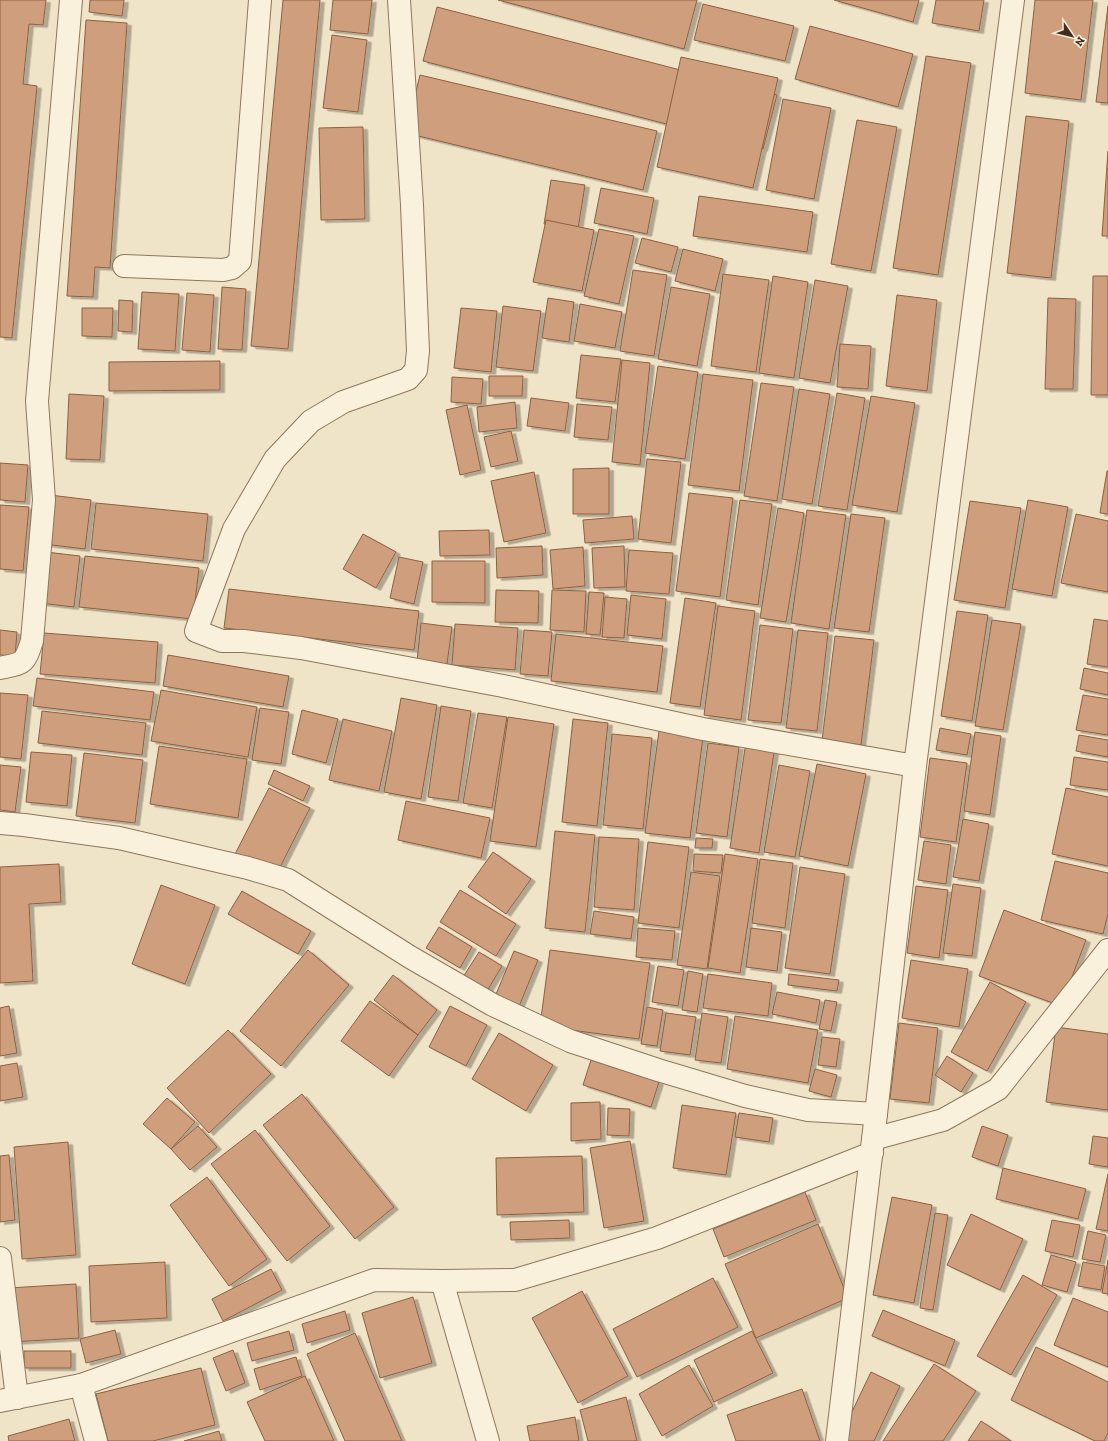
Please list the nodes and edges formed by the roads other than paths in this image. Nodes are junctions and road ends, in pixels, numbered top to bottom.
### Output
1 (71, 0) edge
2 (260, 0) edge
3 (398, 0) edge
4 (1014, 0) edge
5 (124, 266) dead end
6 (0, 668) edge
7 (915, 766) junction
8 (0, 823) edge
9 (1108, 950) edge
10 (876, 1114) junction
11 (872, 1146) junction
12 (0, 1258) edge
13 (442, 1281) junction
14 (82, 1385) junction
15 (8, 1400) edge
16 (96, 1441) edge
17 (488, 1441) edge
18 (837, 1441) edge

1 - 6 street
2 - 5 street
3 - 7 street
4 - 7 street
7 - 10 street
8 - 10 street
9 - 11 street
10 - 11 street
11 - 13 street
11 - 18 street
12 - 15 street
13 - 14 street
13 - 17 street
14 - 15 street
14 - 16 street

